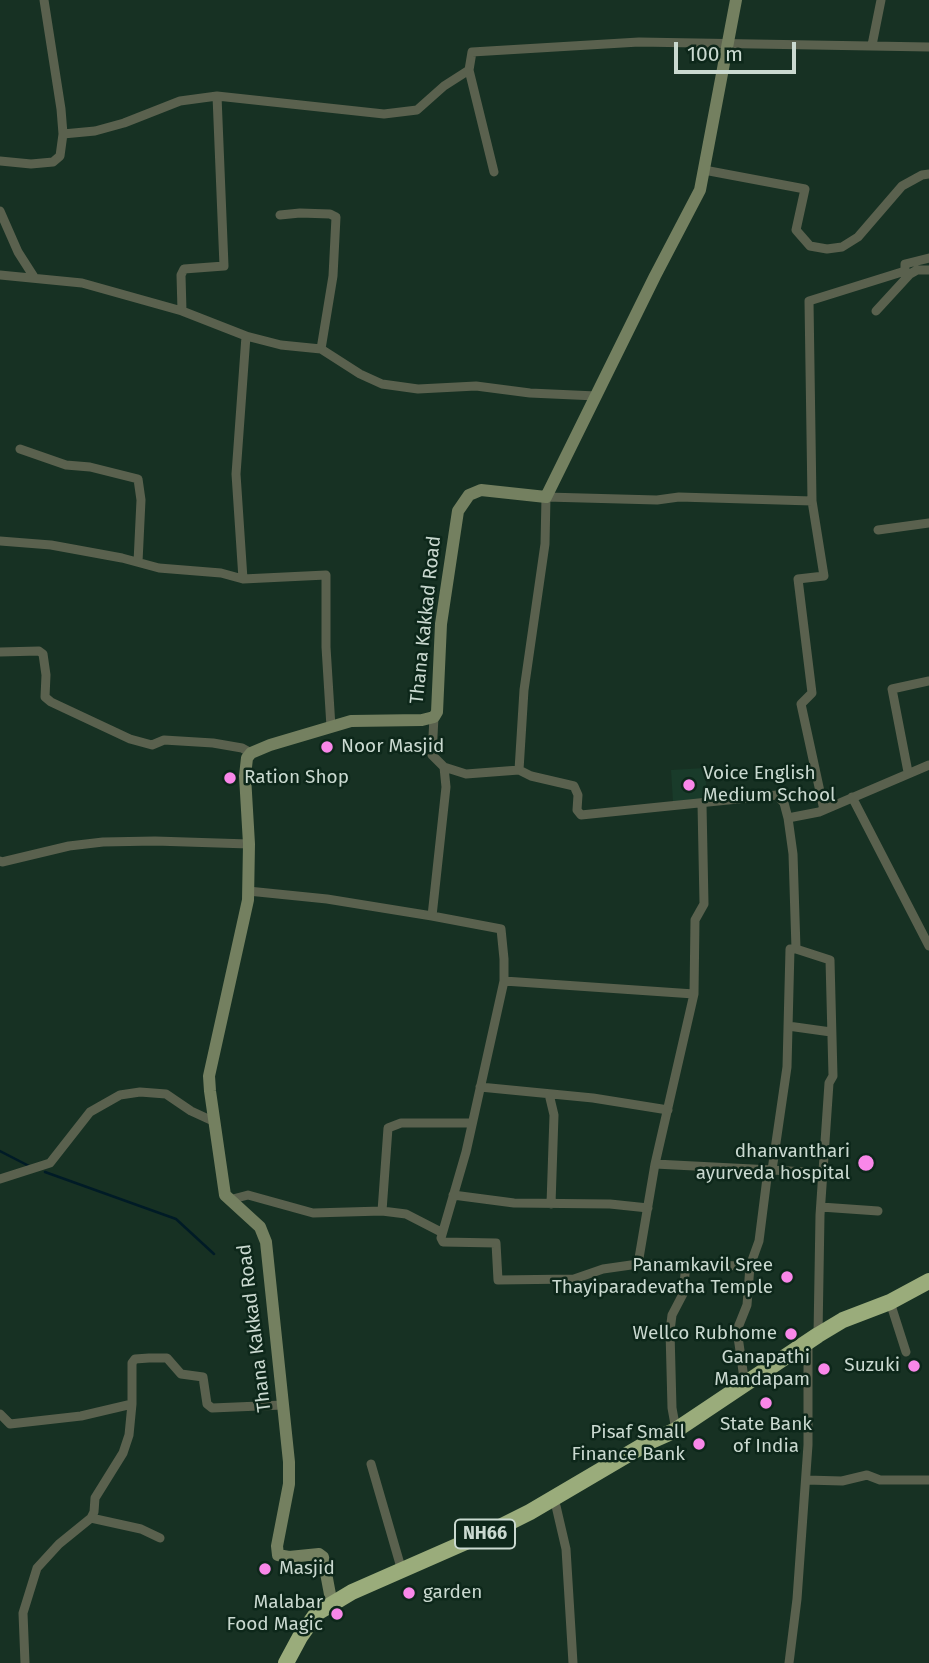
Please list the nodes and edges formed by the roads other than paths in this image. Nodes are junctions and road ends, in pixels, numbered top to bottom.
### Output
1 (44, 0) edge
2 (736, 0) edge
3 (881, 0) edge
4 (727, 42) junction
5 (872, 45) junction
6 (929, 47) edge
7 (469, 70) junction
8 (217, 96) junction
9 (63, 134) junction
10 (0, 161) edge
11 (704, 170) junction
12 (494, 172) dead end
13 (929, 174) edge
14 (0, 211) edge
15 (280, 215) dead end
16 (929, 258) edge
17 (929, 271) edge
18 (0, 275) edge
19 (34, 278) junction
20 (182, 311) junction
21 (876, 311) dead end
22 (246, 336) junction
23 (321, 349) junction
24 (596, 396) junction
25 (20, 449) dead end
26 (546, 497) junction
27 (812, 501) junction
28 (929, 523) edge
29 (878, 530) dead end
30 (0, 541) edge
31 (138, 562) junction
32 (243, 579) junction
33 (0, 652) edge
34 (929, 681) edge
35 (434, 717) junction
36 (331, 727) junction
37 (251, 753) junction
38 (929, 765) edge
39 (444, 767) junction
40 (519, 769) junction
41 (908, 772) junction
42 (852, 797) junction
43 (702, 804) junction
44 (824, 810) junction
45 (788, 818) junction
46 (249, 844) junction
47 (0, 861) edge
48 (248, 891) junction
49 (432, 916) junction
50 (929, 946) edge
51 (796, 949) junction
52 (504, 981) junction
53 (694, 994) junction
54 (788, 1026) junction
55 (831, 1032) junction
56 (481, 1087) junction
57 (549, 1094) junction
58 (668, 1110) junction
59 (215, 1122) junction
60 (472, 1124) junction
61 (655, 1164) junction
62 (770, 1170) junction
63 (823, 1173) junction
64 (0, 1179) edge
65 (453, 1195) junction
66 (229, 1200) junction
67 (551, 1204) junction
68 (648, 1208) junction
69 (821, 1208) junction
70 (382, 1210) junction
71 (878, 1211) dead end
72 (441, 1232) junction
73 (638, 1264) junction
74 (686, 1264) junction
75 (750, 1266) junction
76 (929, 1281) edge
77 (890, 1301) junction
78 (813, 1338) junction
79 (906, 1352) dead end
80 (745, 1385) junction
81 (132, 1404) junction
82 (283, 1405) junction
83 (0, 1414) edge
84 (673, 1431) junction
85 (371, 1464) dead end
86 (806, 1480) junction
87 (929, 1480) edge
88 (555, 1503) junction
89 (90, 1518) junction
90 (160, 1538) dead end
91 (402, 1571) junction
92 (330, 1606) junction
93 (24, 1663) edge
94 (286, 1663) edge
95 (292, 1663) edge
96 (573, 1663) edge
97 (789, 1663) edge

1 - 9 street
2 - 4 main road
3 - 5 street
4 - 5 street
4 - 7 street
4 - 11 main road
5 - 6 street
7 - 8 street
7 - 12 street
8 - 9 street
8 - 20 street
9 - 10 street
11 - 13 street
11 - 24 main road
14 - 19 street
15 - 23 street
16 - 27 street
17 - 21 street
18 - 19 street
19 - 20 street
20 - 22 street
22 - 23 street
22 - 32 street
23 - 24 street
24 - 26 main road
25 - 31 street
26 - 27 street
26 - 35 main road, Thana Kakkad Road
26 - 40 street
27 - 44 street
28 - 29 street
30 - 31 street
31 - 32 street
32 - 36 street
33 - 37 street
34 - 41 street
35 - 36 main road, Thana Kakkad Road
35 - 39 street
36 - 37 main road, Thana Kakkad Road
37 - 46 main road
38 - 41 street
39 - 40 street
39 - 49 street
40 - 43 street
41 - 42 street
42 - 44 street
42 - 50 street
43 - 45 street
43 - 53 street
44 - 45 street
45 - 51 street
46 - 47 street
46 - 48 main road
48 - 49 street
48 - 59 main road
49 - 52 street
51 - 54 street
51 - 55 street
52 - 53 street
52 - 56 street
53 - 58 street
54 - 55 street
54 - 62 street
55 - 63 street
56 - 57 street
56 - 60 street
57 - 58 street
57 - 67 street
58 - 61 street
59 - 64 street
59 - 66 main road
60 - 65 street
60 - 70 street
61 - 62 street
61 - 68 street
62 - 63 street
62 - 75 street
63 - 69 street
65 - 67 street
65 - 72 street
66 - 70 street
66 - 82 main road, Thana Kakkad Road
67 - 68 street
68 - 73 street
69 - 71 street
69 - 78 street
70 - 72 street
72 - 73 street
73 - 74 street
74 - 75 street
74 - 84 street
75 - 80 street
76 - 77 highway, NH66
77 - 78 highway, NH66
77 - 79 street
78 - 80 highway, NH66
78 - 86 street
80 - 84 highway, NH66
81 - 82 street
81 - 83 street
81 - 89 street
82 - 92 main road, Thana Kakkad Road
84 - 88 highway, NH66
85 - 91 street
86 - 87 street
86 - 97 street
88 - 91 highway, NH66
88 - 92 highway, NH66
88 - 96 street
89 - 90 street
89 - 93 street
91 - 92 highway, NH66
92 - 94 highway, NH66
92 - 95 highway

